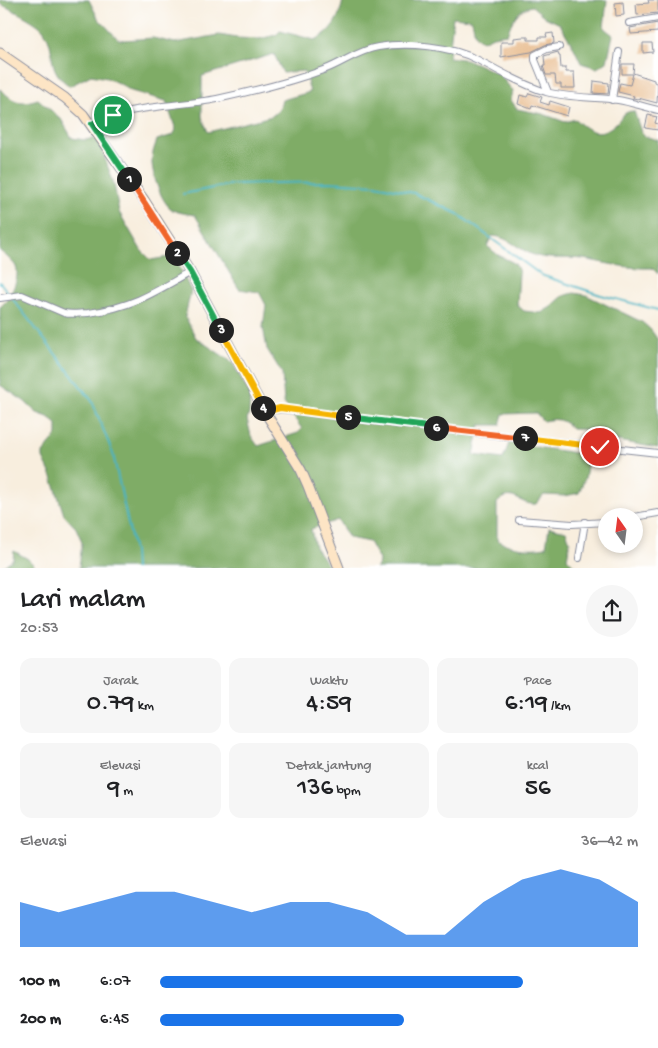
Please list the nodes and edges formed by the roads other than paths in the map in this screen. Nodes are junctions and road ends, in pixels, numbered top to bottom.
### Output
1 (658, 18) edge
2 (628, 23) dead end
3 (559, 47) dead end
4 (619, 52) dead end
5 (0, 53) edge
6 (548, 92) junction
7 (612, 100) junction
8 (658, 110) edge
9 (92, 124) junction
10 (190, 272) junction
11 (0, 298) edge
12 (265, 412) junction
13 (658, 453) edge
14 (658, 513) edge
15 (643, 516) edge
16 (518, 520) dead end
17 (586, 522) junction
18 (598, 522) edge
19 (579, 558) dead end
20 (339, 568) edge

1 - 2 street
3 - 6 street
4 - 7 street
5 - 9 street
6 - 7 street
6 - 9 street
7 - 8 street
9 - 10 street
10 - 11 street
10 - 12 street
12 - 13 street
12 - 20 street
14 - 15 street
16 - 17 street
17 - 18 street
17 - 19 street

